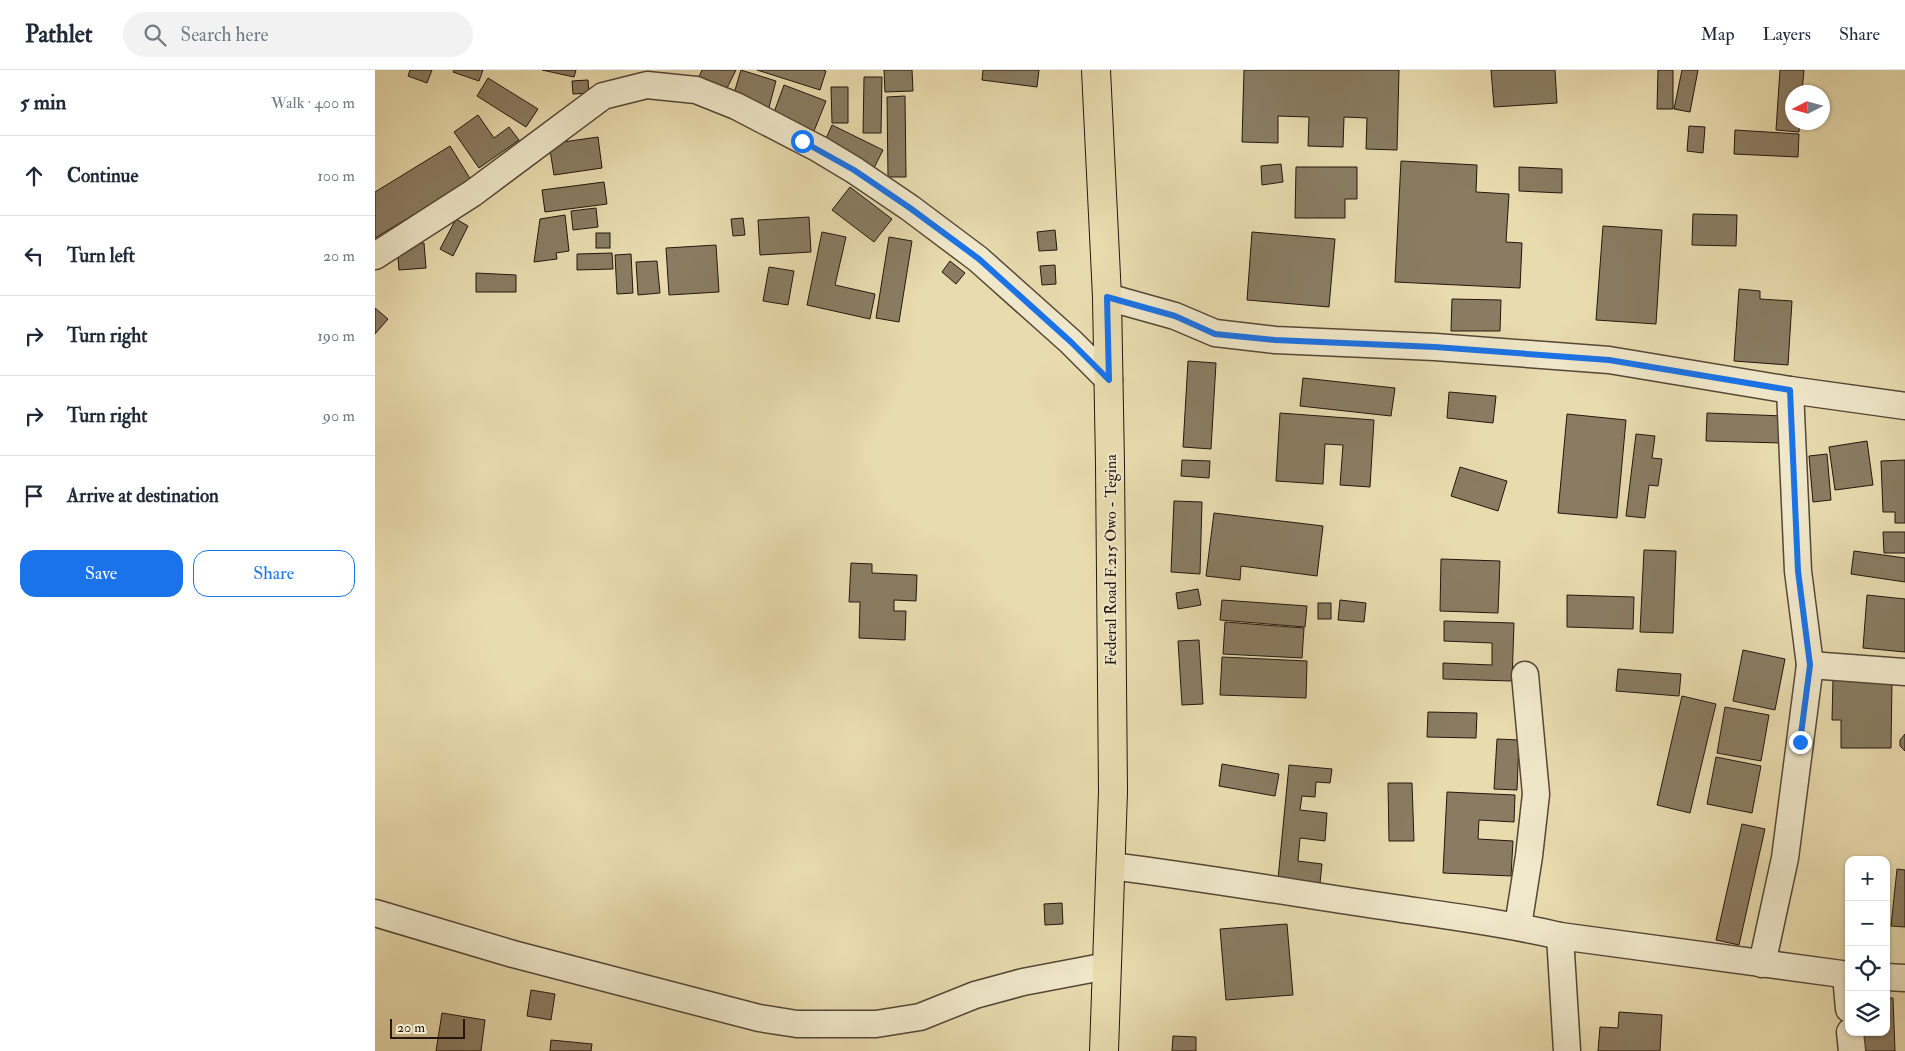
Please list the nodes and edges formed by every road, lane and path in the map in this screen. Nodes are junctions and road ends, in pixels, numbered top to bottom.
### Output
1 (1096, 70) edge
2 (375, 256) edge
3 (1107, 297) junction
4 (1109, 380) junction
5 (1790, 390) junction
6 (1905, 406) edge
7 (1810, 665) junction
8 (1905, 672) edge
9 (1525, 675) dead end
10 (1112, 866) junction
11 (375, 913) edge
12 (1517, 926) junction
13 (1560, 936) junction
14 (1762, 964) junction
15 (1107, 966) junction
16 (1845, 975) edge
17 (1890, 977) edge
18 (1905, 978) edge
19 (1850, 1036) edge
20 (1104, 1051) edge
21 (1567, 1051) edge
22 (1852, 1051) edge

1 - 3 main road, Federal Road F.215 Owo - Tegina
2 - 4 street
3 - 4 main road, Federal Road F.215 Owo - Tegina
3 - 5 street
4 - 10 main road, Federal Road F.215 Owo - Tegina
5 - 6 street
5 - 7 street
7 - 8 street
7 - 14 street
9 - 12 street
10 - 12 street
10 - 15 main road, Federal Road F.215 Owo - Tegina
11 - 15 street
12 - 13 street
13 - 14 street
13 - 21 street
14 - 16 street
15 - 20 main road, Federal Road F.215 Owo - Tegina
17 - 18 street
19 - 22 street

